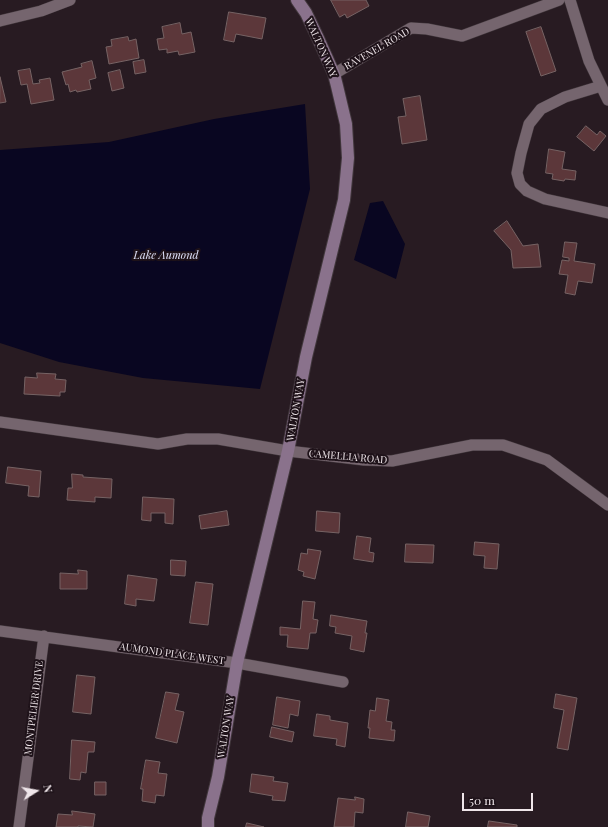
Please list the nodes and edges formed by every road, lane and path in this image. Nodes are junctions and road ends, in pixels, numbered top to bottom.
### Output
1 (70, 0) edge
2 (297, 0) edge
3 (559, 0) edge
4 (570, 0) edge
5 (0, 21) edge
6 (334, 74) junction
7 (601, 86) junction
8 (608, 100) edge
9 (608, 213) edge
10 (0, 422) edge
11 (288, 451) junction
12 (608, 505) edge
13 (0, 631) edge
14 (44, 636) junction
15 (237, 663) junction
16 (343, 682) dead end
17 (19, 827) edge
18 (208, 827) edge

1 - 5 street
2 - 6 main road, WALTON WAY
3 - 6 street, RAVENEL ROAD
4 - 7 street
6 - 11 main road, WALTON WAY
7 - 8 street
7 - 9 street
10 - 11 street, CAMELLIA ROAD
11 - 12 street, CAMELLIA ROAD
11 - 15 main road, WALTON WAY
13 - 14 street, AUMOND PLACE WEST
14 - 15 street, AUMOND PLACE WEST
14 - 17 street, MONTPELIER DRIVE
15 - 16 street, AUMOND PLACE WEST
15 - 18 main road, WALTON WAY

